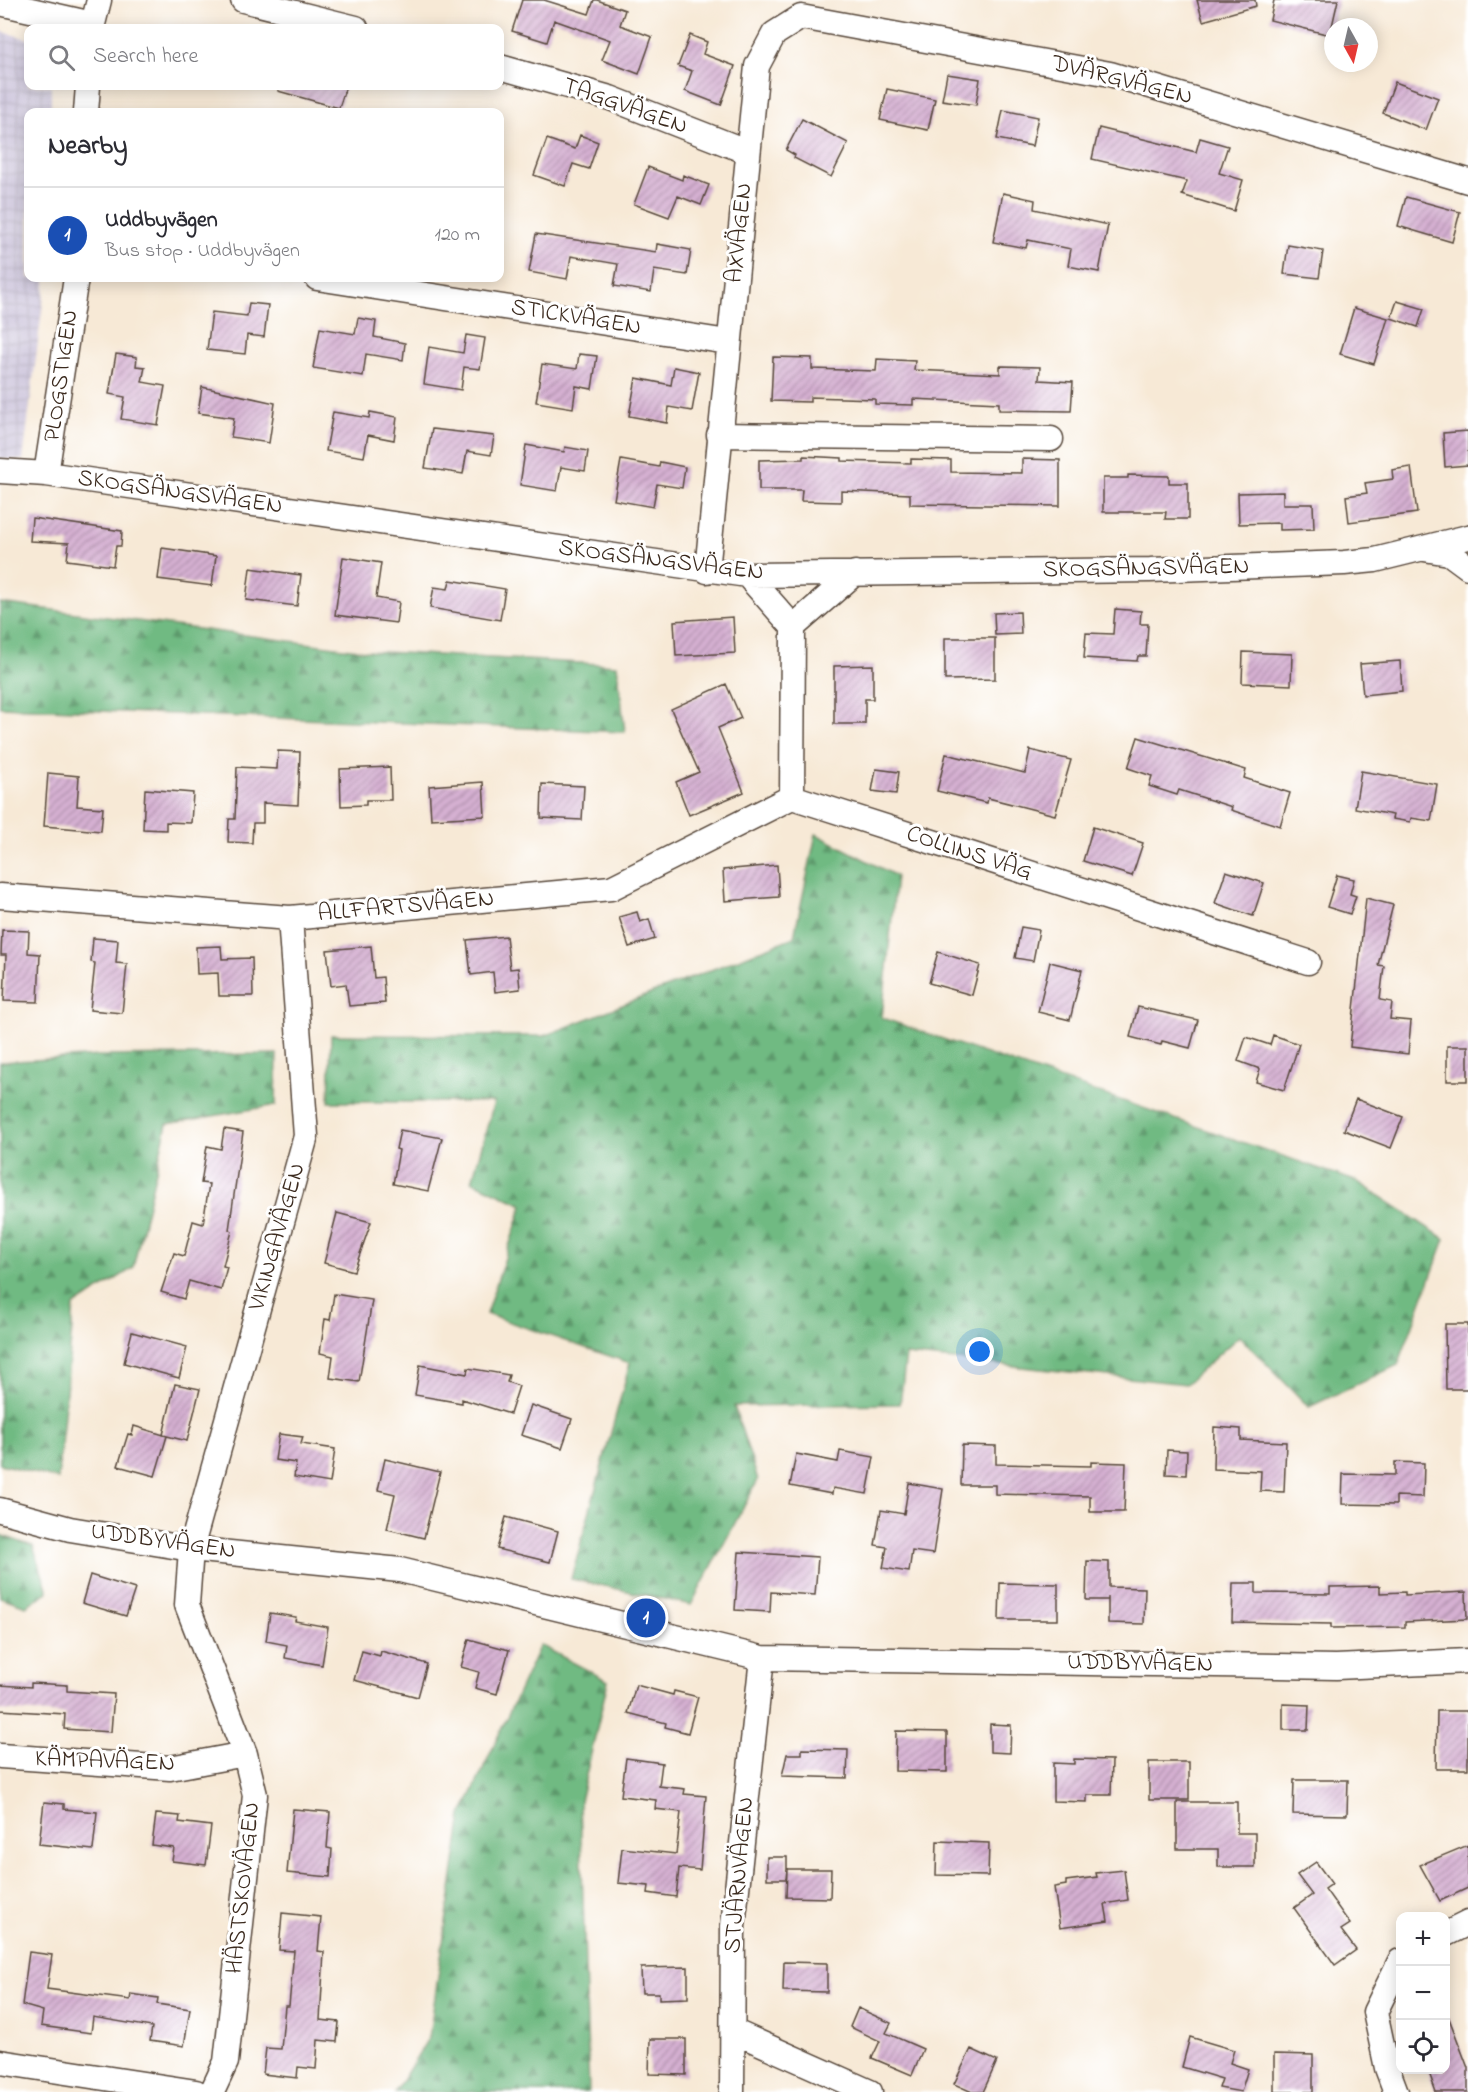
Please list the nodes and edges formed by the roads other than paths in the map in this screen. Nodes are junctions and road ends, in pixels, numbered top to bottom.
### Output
1 (99, 0) edge
2 (243, 0) edge
3 (0, 3) edge
4 (84, 24) edge
5 (93, 24) edge
6 (340, 24) edge
7 (774, 34) joint
8 (504, 69) edge
9 (87, 90) edge
10 (86, 108) edge
11 (748, 152) junction
12 (1468, 181) edge
13 (75, 282) edge
14 (343, 282) edge
15 (728, 342) junction
16 (719, 435) junction
17 (1051, 439) dead end
18 (0, 471) edge
19 (46, 474) junction
20 (1468, 537) edge
21 (1424, 549) junction
22 (1468, 567) edge
23 (707, 571) junction
24 (855, 573) junction
25 (747, 575) junction
26 (793, 627) junction
27 (792, 796) junction
28 (0, 896) edge
29 (290, 918) junction
30 (1308, 962) dead end
31 (0, 1510) edge
32 (191, 1549) junction
33 (762, 1658) junction
34 (1468, 1660) edge
35 (245, 1754) junction
36 (0, 1756) edge
37 (1468, 1923) edge
38 (1450, 1932) edge
39 (1398, 1966) edge
40 (733, 2031) junction
41 (0, 2062) edge
42 (196, 2092) edge
43 (212, 2092) edge
44 (732, 2092) edge
45 (870, 2092) edge
46 (1396, 2092) edge

1 - 5 street
2 - 6 street
3 - 4 street
7 - 11 street, AXVÄGEN
7 - 12 street, DVÄRGVÄGEN
8 - 11 street, TAGGVÄGEN
9 - 10 street
11 - 15 street, AXVÄGEN
13 - 19 street, PLOGSTIGEN
14 - 15 street, STICKVÄGEN
15 - 16 street, AXVÄGEN
16 - 17 street
16 - 23 street, AXVÄGEN
18 - 19 street, SKOGSÄNGSVÄGEN
19 - 23 street, SKOGSÄNGSVÄGEN
20 - 21 street, SKOGSÄNGSVÄGEN
21 - 22 street
21 - 24 street, SKOGSÄNGSVÄGEN
23 - 25 street, SKOGSÄNGSVÄGEN
24 - 25 street, SKOGSÄNGSVÄGEN
24 - 26 street
25 - 26 street
26 - 27 street
27 - 29 street, ALLFARTSVÄGEN
27 - 30 street, COLLINS VÄG
28 - 29 street, ALLFARTSVÄGEN
29 - 32 street, VIKINGAVÄGEN
31 - 32 street, UDDBYVÄGEN
32 - 33 street, UDDBYVÄGEN
32 - 35 street, HÄSTSKOVÄGEN
33 - 34 street, UDDBYVÄGEN
33 - 40 street, STJÄRNVÄGEN
35 - 36 street, KÄMPAVÄGEN
35 - 43 street, HÄSTSKOVÄGEN
37 - 38 street
39 - 46 street
40 - 44 street, STJÄRNVÄGEN
40 - 45 street
41 - 42 street

